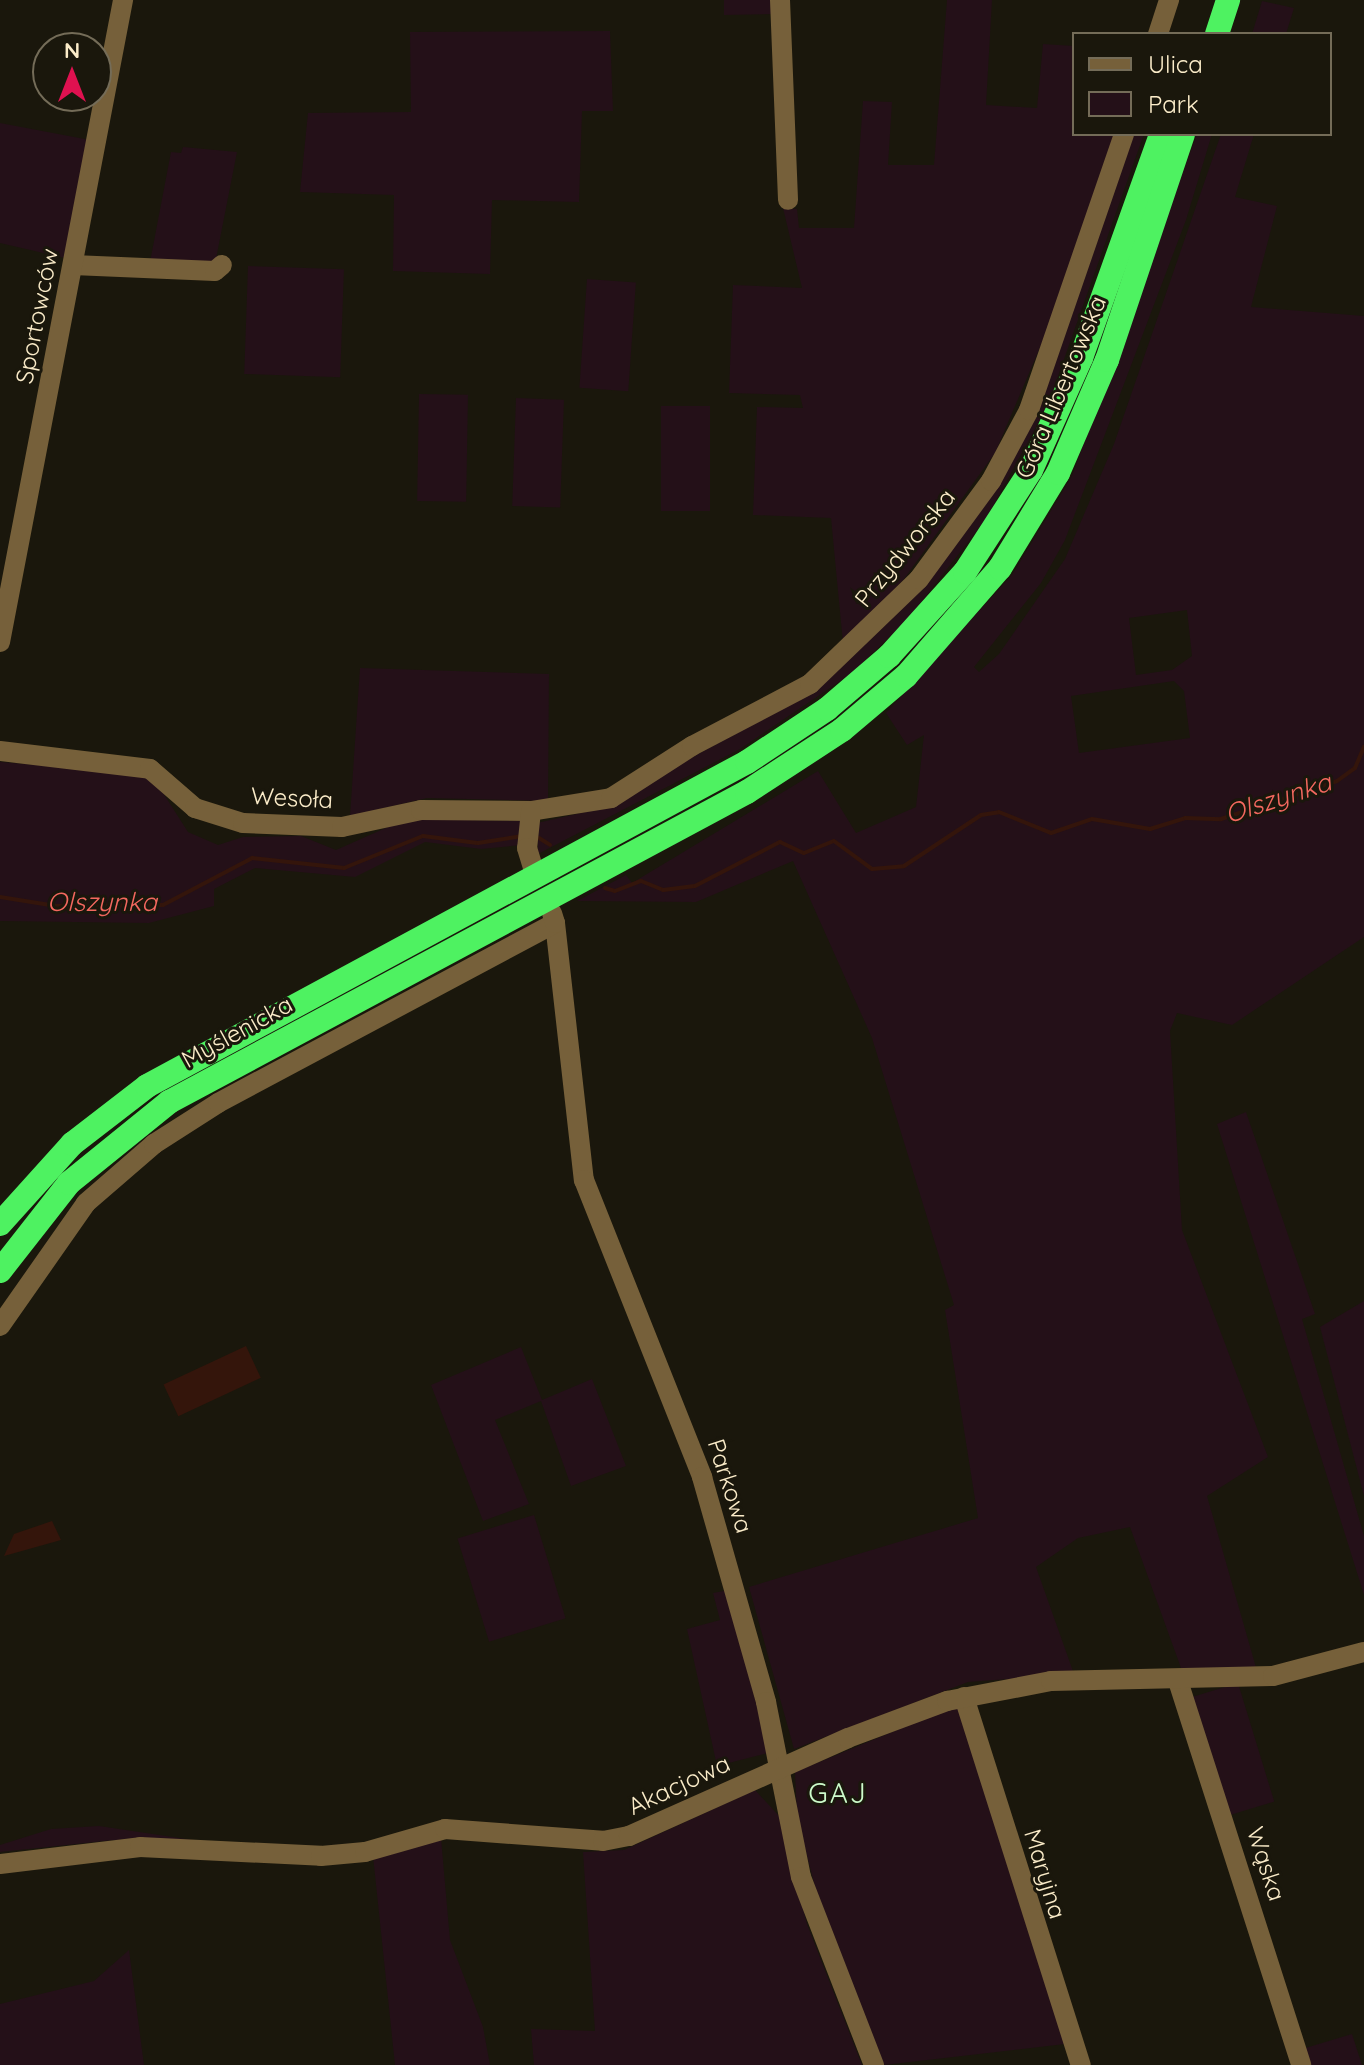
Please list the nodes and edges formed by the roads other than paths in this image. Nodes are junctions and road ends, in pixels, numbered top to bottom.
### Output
1 (123, 0) edge
2 (780, 0) edge
3 (1169, 0) edge
4 (1228, 0) edge
5 (1159, 32) edge
6 (1218, 32) edge
7 (1123, 136) edge
8 (1160, 136) edge
9 (1182, 136) edge
10 (788, 200) dead end
11 (73, 265) junction
12 (222, 265) dead end
13 (0, 642) edge
14 (0, 751) edge
15 (531, 811) junction
16 (535, 875) junction
17 (550, 912) junction
18 (0, 1224) edge
19 (0, 1271) edge
20 (0, 1326) edge
21 (1364, 1652) edge
22 (1178, 1681) junction
23 (964, 1697) junction
24 (777, 1769) junction
25 (0, 1864) edge
26 (874, 2065) edge
27 (1081, 2065) edge
28 (1301, 2065) edge

1 - 11 street, Sportowców
2 - 10 street
3 - 5 street
4 - 6 highway
7 - 15 street, Przydworska
8 - 16 highway, Góra Libertowska
9 - 17 highway, Góra Libertowska
11 - 12 street
11 - 13 street, Sportowców
14 - 15 street, Wesoła
15 - 16 street
16 - 18 highway, Myślenicka
17 - 19 highway, Myślenicka
17 - 20 street
17 - 24 street, Parkowa
21 - 22 street, Akacjowa
22 - 23 street, Akacjowa
22 - 28 street, Wąska
23 - 24 street, Akacjowa
23 - 27 street, Maryjna
24 - 25 street, Akacjowa
24 - 26 street, Parkowa

